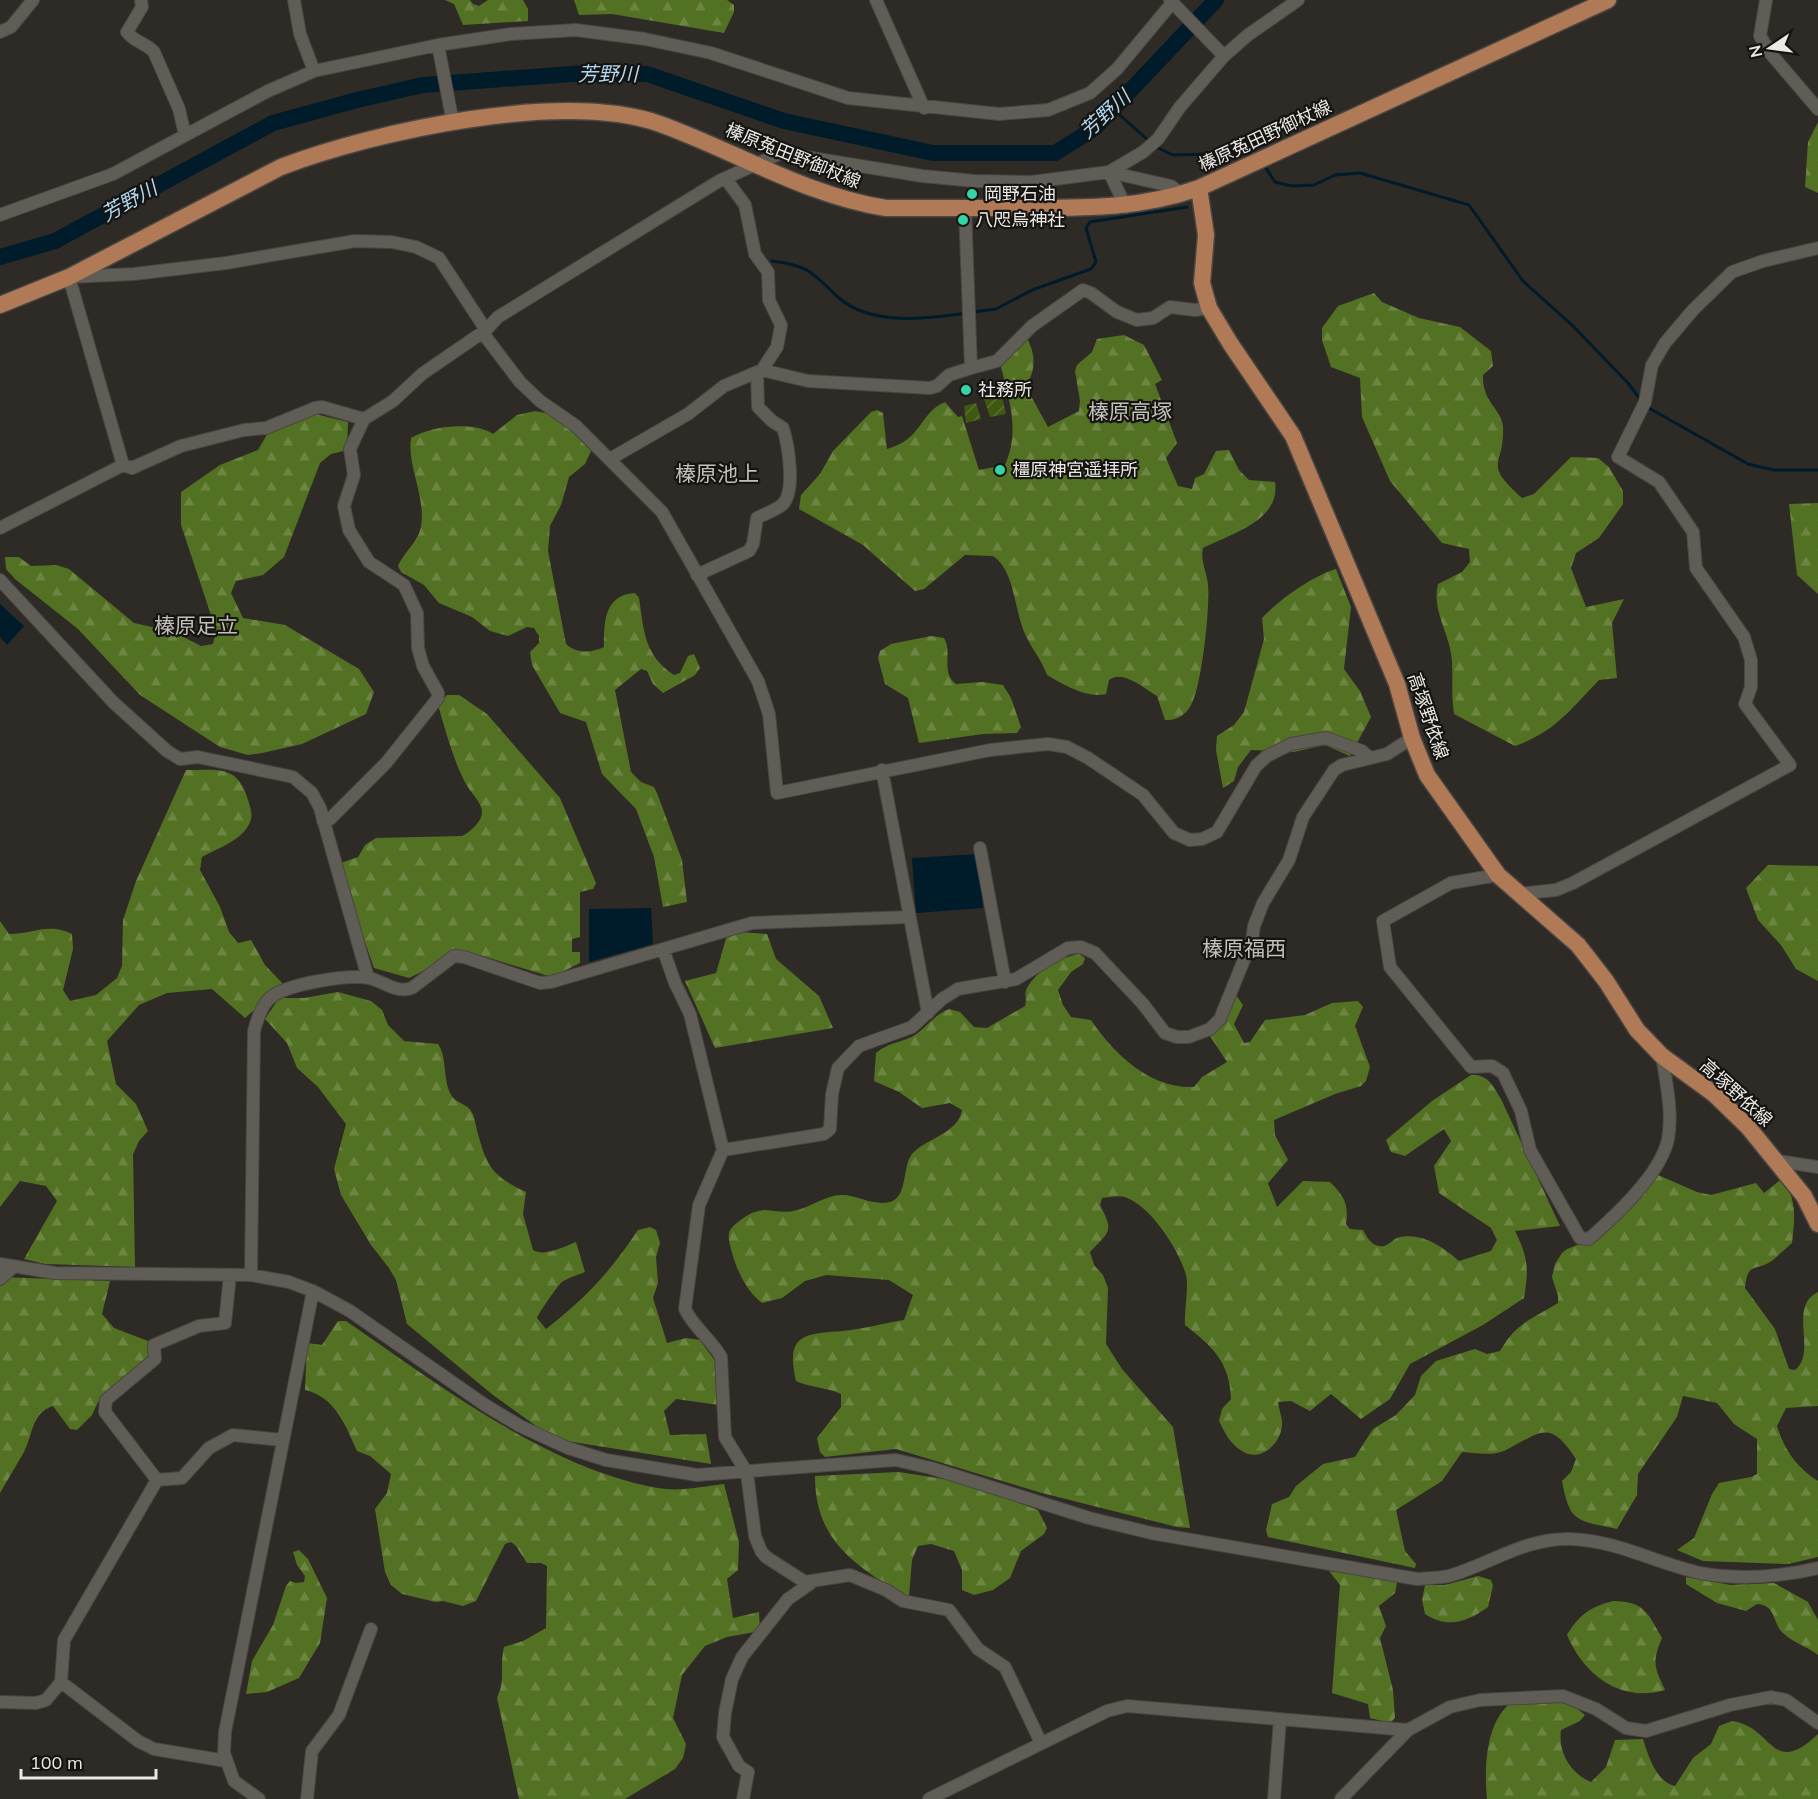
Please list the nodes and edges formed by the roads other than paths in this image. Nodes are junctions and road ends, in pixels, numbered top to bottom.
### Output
1 (33, 0) edge
2 (141, 0) edge
3 (294, 0) edge
4 (876, 0) edge
5 (1298, 0) edge
6 (1608, 0) edge
7 (1767, 0) edge
8 (1173, 4) edge
9 (0, 32) edge
10 (439, 48) junction
11 (1222, 55) junction
12 (314, 71) junction
13 (924, 108) junction
14 (1818, 109) edge
15 (452, 118) junction
16 (185, 135) junction
17 (756, 163) junction
18 (1109, 172) junction
19 (726, 179) junction
20 (1199, 188) junction
21 (1181, 194) junction
22 (1126, 207) junction
23 (966, 208) junction
24 (0, 215) edge
25 (1818, 248) edge
26 (69, 277) junction
27 (0, 305) edge
28 (1209, 308) junction
29 (484, 331) junction
30 (971, 368) junction
31 (760, 371) junction
32 (364, 418) junction
33 (610, 459) junction
34 (123, 465) junction
35 (0, 528) edge
36 (697, 574) junction
37 (0, 580) edge
38 (1412, 738) junction
39 (1370, 758) junction
40 (882, 770) junction
41 (323, 821) junction
42 (980, 848) dead end
43 (1498, 875) junction
44 (1517, 894) junction
45 (909, 917) junction
46 (663, 949) junction
47 (368, 978) junction
48 (1005, 982) junction
49 (928, 1013) junction
50 (1662, 1056) junction
51 (723, 1150) junction
52 (1778, 1161) junction
53 (1818, 1167) edge
54 (1818, 1224) edge
55 (0, 1264) edge
56 (13, 1267) junction
57 (230, 1275) junction
58 (251, 1275) junction
59 (0, 1279) edge
60 (313, 1291) junction
61 (282, 1440) junction
62 (747, 1473) junction
63 (157, 1480) junction
64 (1818, 1568) edge
65 (811, 1583) junction
66 (371, 1629) dead end
67 (61, 1682) junction
68 (2, 1699) edge
69 (1280, 1719) junction
70 (1818, 1723) edge
71 (1408, 1730) junction
72 (1041, 1743) junction
73 (226, 1761) junction
74 (260, 1799) edge
75 (307, 1799) edge
76 (743, 1799) edge
77 (930, 1799) edge
78 (1274, 1799) edge
79 (1341, 1799) edge

1 - 9 street
2 - 16 street
3 - 12 street
4 - 13 street
5 - 11 street
6 - 20 main road, 榛原菟田野御杖線
7 - 14 street
8 - 11 street
8 - 13 street
10 - 12 street
10 - 13 street
10 - 15 street
11 - 18 street
12 - 16 street
15 - 17 main road, 榛原菟田野御杖線
15 - 26 main road, 榛原菟田野御杖線
16 - 24 street
17 - 18 street
17 - 19 street
17 - 23 main road, 榛原菟田野御杖線
18 - 21 street
18 - 22 street
19 - 29 street
19 - 31 street
20 - 21 main road, 榛原菟田野御杖線
20 - 28 main road, 高塚野依線
21 - 22 main road, 榛原菟田野御杖線
22 - 23 main road, 榛原菟田野御杖線
23 - 30 street
25 - 44 street
26 - 27 main road, 榛原菟田野御杖線
26 - 29 street
26 - 34 street
28 - 30 street
28 - 38 main road, 高塚野依線
29 - 32 street
29 - 33 street
30 - 31 street
31 - 33 street
31 - 36 street
32 - 34 street
32 - 41 street
33 - 36 street
34 - 35 street
36 - 40 street
37 - 41 street
38 - 39 street
38 - 43 main road, 高塚野依線
39 - 40 street
39 - 48 street
40 - 45 street
41 - 47 street
42 - 48 street
43 - 44 main road, 高塚野依線
43 - 50 street
44 - 50 main road, 高塚野依線
45 - 46 street
45 - 49 street
46 - 47 street
46 - 51 street
47 - 58 street
48 - 49 street
49 - 51 street
50 - 52 main road, 高塚野依線
51 - 62 street
52 - 53 street
52 - 54 main road, 高塚野依線
55 - 56 street
56 - 57 street
56 - 59 street
57 - 58 street
57 - 63 street
58 - 60 street
60 - 61 street
60 - 62 street
61 - 63 street
61 - 73 street
62 - 64 street
62 - 65 street
63 - 67 street
65 - 72 street
65 - 76 street
66 - 75 street
67 - 68 street
67 - 73 street
69 - 71 street
69 - 72 street
69 - 78 street
70 - 71 street
71 - 79 street
72 - 77 street
73 - 74 street

